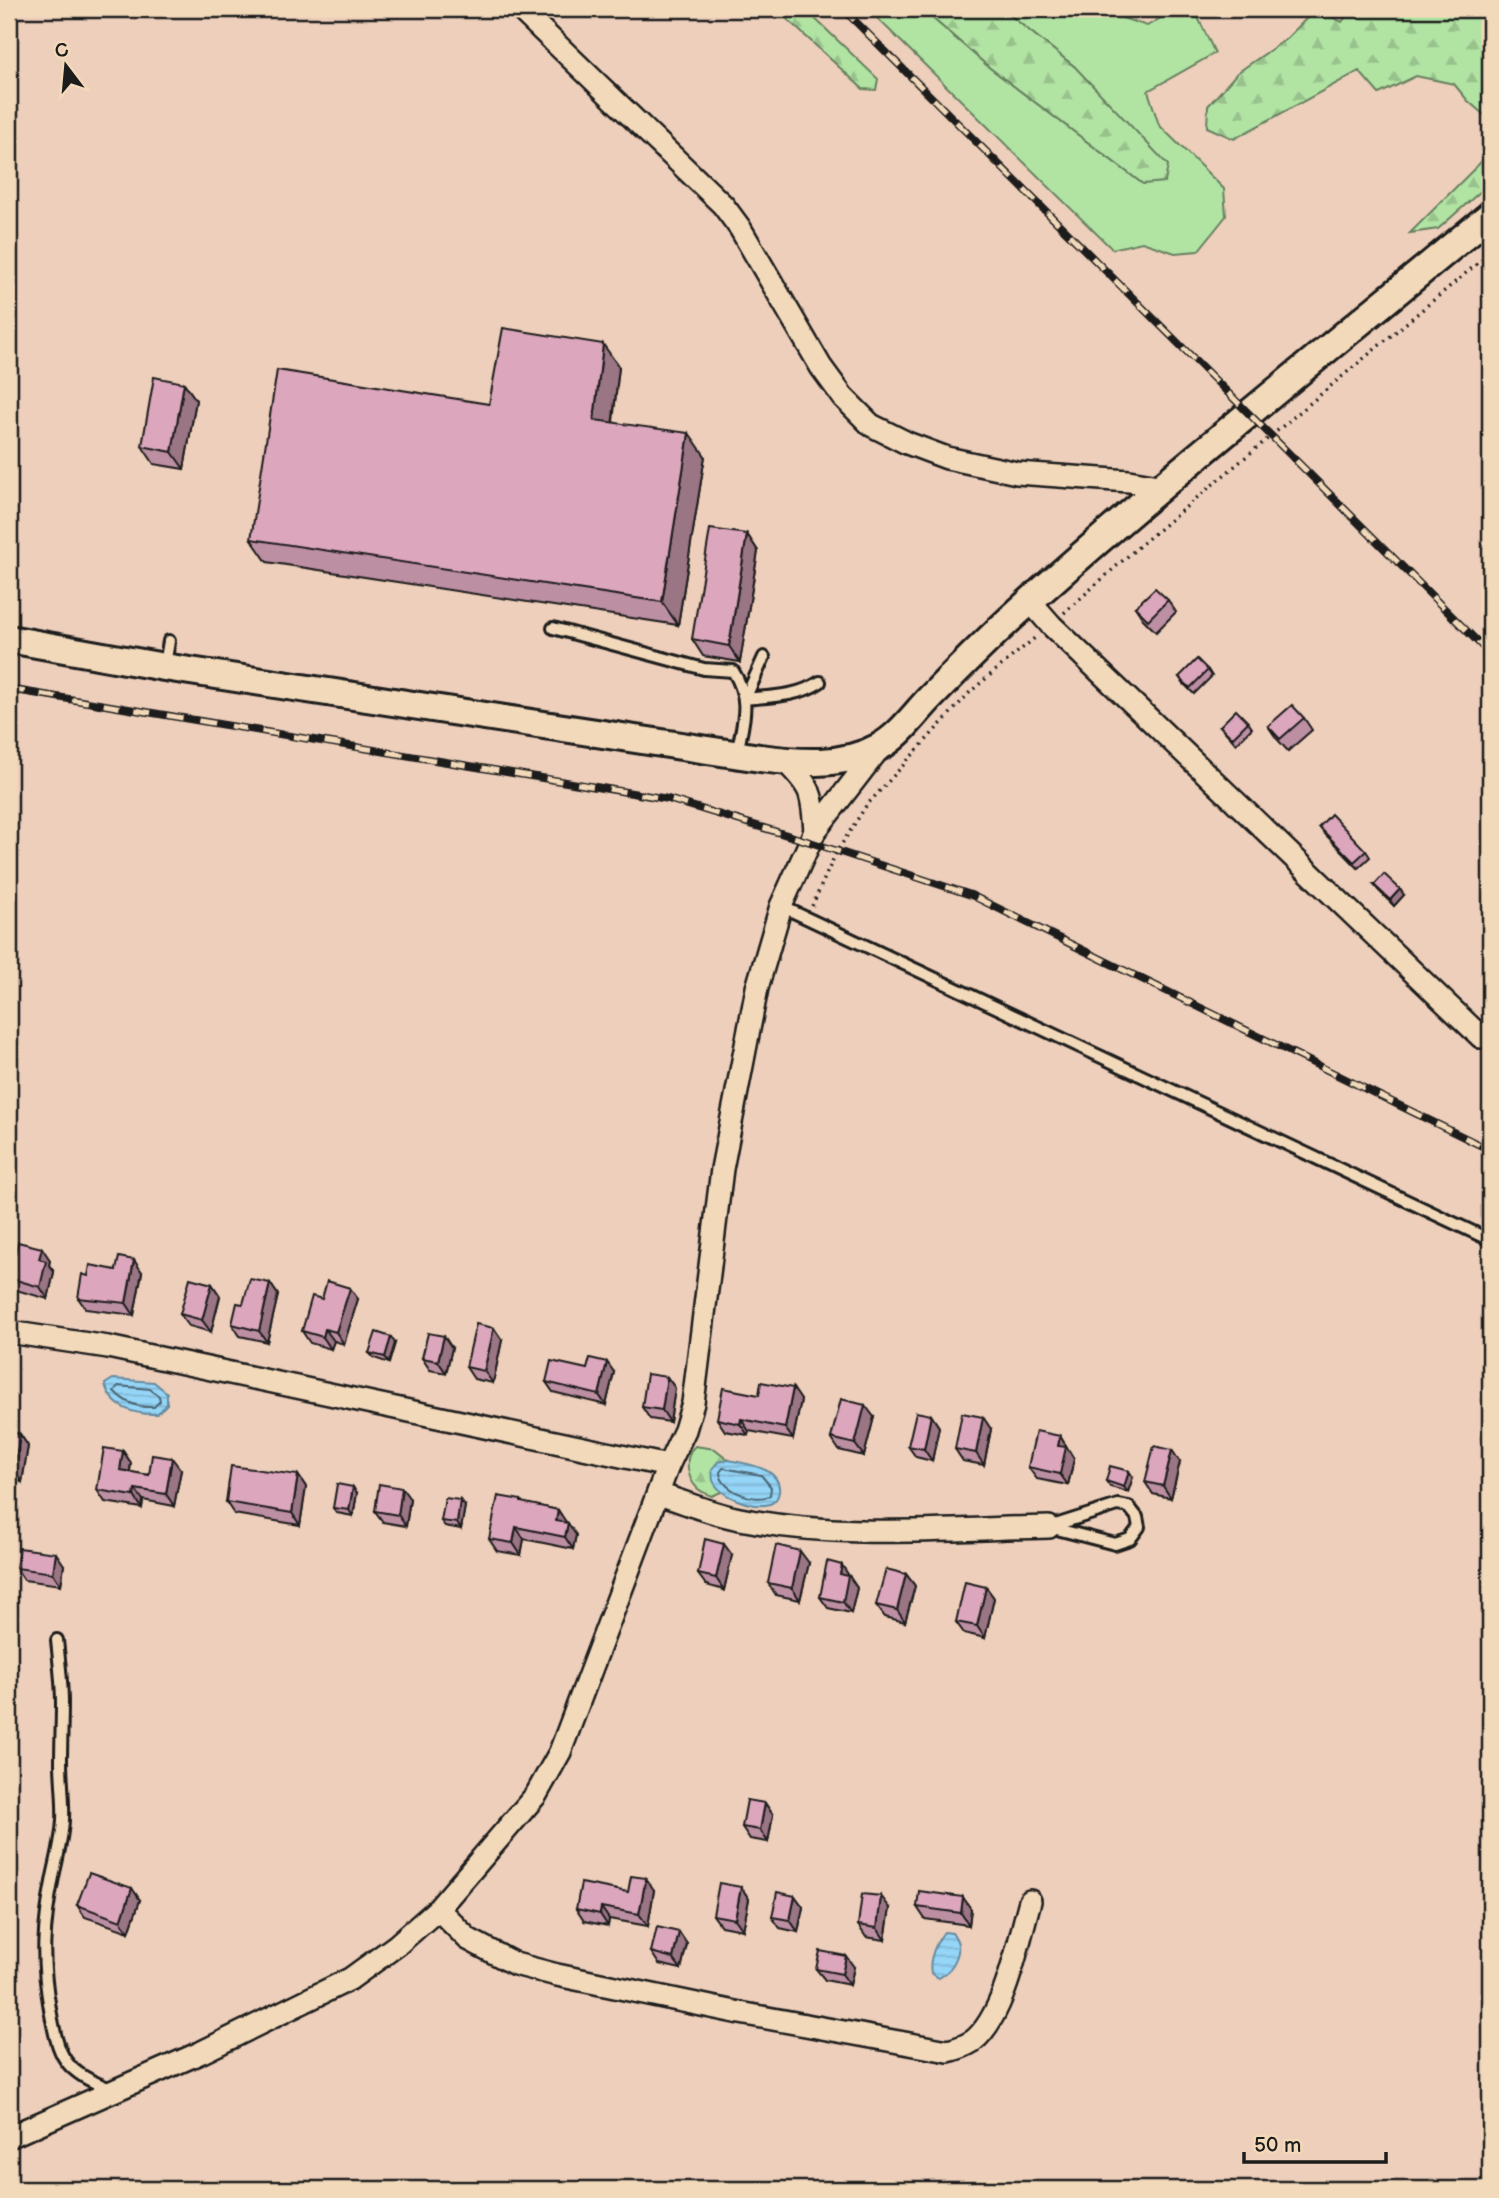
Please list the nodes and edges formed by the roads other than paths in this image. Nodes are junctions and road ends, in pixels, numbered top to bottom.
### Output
1 (520, 9) edge
2 (1490, 215) edge
3 (1164, 487) junction
4 (1030, 601) junction
5 (552, 628) dead end
6 (9, 639) edge
7 (169, 641) dead end
8 (764, 657) dead end
9 (164, 667) junction
10 (820, 682) dead end
11 (746, 699) junction
12 (881, 746) junction
13 (737, 754) junction
14 (785, 761) junction
15 (815, 831) junction
16 (781, 906) junction
17 (1481, 1037) dead end
18 (1490, 1240) edge
19 (9, 1332) edge
20 (668, 1466) junction
21 (658, 1494) junction
22 (1049, 1527) junction
23 (57, 1640) dead end
24 (1030, 1901) dead end
25 (438, 1909) junction
26 (115, 2090) junction
27 (9, 2137) edge

1 - 3 street
2 - 3 street
3 - 4 street
4 - 12 street
4 - 17 street
5 - 11 lane
6 - 9 street
7 - 9 lane
8 - 11 lane
9 - 13 street
10 - 11 lane
11 - 13 lane
12 - 14 street
12 - 15 street
13 - 14 street
14 - 15 street
15 - 16 street
16 - 18 lane
16 - 20 street
19 - 20 street
20 - 21 street
21 - 22 street
21 - 25 street
22 - 22 lane
23 - 26 lane
24 - 25 street
25 - 26 street
26 - 27 street

